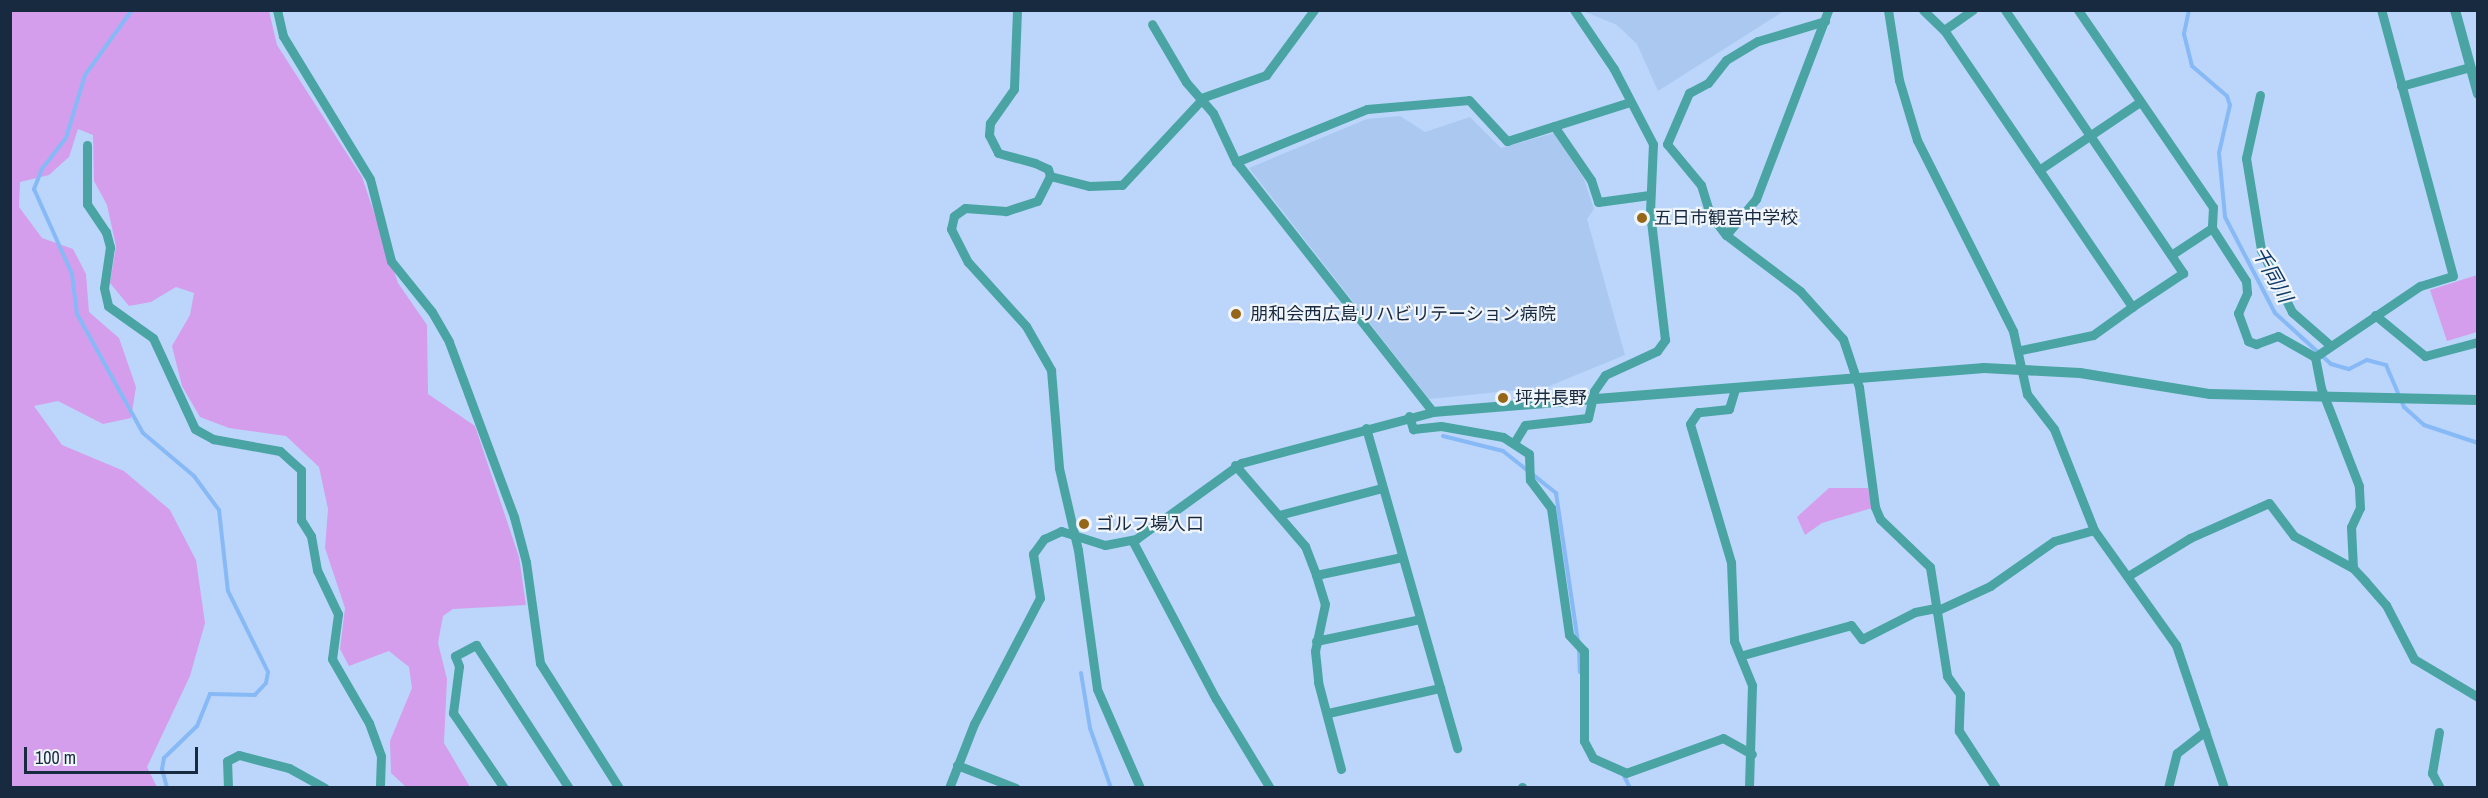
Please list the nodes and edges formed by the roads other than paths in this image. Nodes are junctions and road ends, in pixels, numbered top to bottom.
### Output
1 (277, 10) edge
2 (1017, 10) edge
3 (1314, 10) edge
4 (1574, 10) edge
5 (1828, 10) edge
6 (1888, 10) edge
7 (1923, 10) edge
8 (1973, 10) edge
9 (2005, 10) edge
10 (2078, 10) edge
11 (2381, 10) edge
12 (2454, 10) edge
13 (1825, 21) junction
14 (1152, 24) dead end
15 (1944, 30) junction
16 (2470, 67) junction
17 (2401, 86) junction
18 (2478, 94) edge
19 (2260, 95) dead end
20 (1201, 99) junction
21 (1630, 102) junction
22 (2140, 102) junction
23 (1554, 126) junction
24 (2090, 136) junction
25 (1653, 144) junction
26 (1666, 144) junction
27 (87, 145) dead end
28 (1236, 162) junction
29 (2039, 170) junction
30 (1050, 176) junction
31 (1650, 195) junction
32 (2212, 228) junction
33 (1726, 235) junction
34 (2171, 255) junction
35 (2132, 308) junction
36 (2375, 315) junction
37 (2478, 342) edge
38 (2328, 346) junction
39 (2020, 350) junction
40 (2316, 356) junction
41 (2024, 369) junction
42 (1857, 378) junction
43 (1735, 389) junction
44 (2324, 397) junction
45 (2478, 400) edge
46 (1592, 401) junction
47 (1433, 412) junction
48 (1409, 416) junction
49 (1366, 428) junction
50 (1514, 443) junction
51 (1235, 465) junction
52 (1382, 488) junction
53 (1279, 515) junction
54 (2094, 530) junction
55 (1074, 534) junction
56 (1132, 540) junction
57 (1402, 557) junction
58 (2353, 568) junction
59 (1316, 574) junction
60 (2128, 576) junction
61 (1936, 610) junction
62 (1420, 619) junction
63 (1316, 641) junction
64 (1743, 655) junction
65 (1440, 688) junction
66 (2478, 697) edge
67 (1328, 713) junction
68 (2205, 731) junction
69 (2439, 732) dead end
70 (1457, 747) dead end
71 (1752, 754) junction
72 (957, 765) junction
73 (1341, 769) dead end
74 (228, 788) edge
75 (326, 788) edge
76 (380, 788) edge
77 (504, 788) edge
78 (569, 788) edge
79 (619, 788) edge
80 (949, 788) edge
81 (1016, 788) edge
82 (1140, 788) edge
83 (1270, 788) edge
84 (1749, 788) edge
85 (1996, 788) edge
86 (2168, 788) edge
87 (2224, 788) edge
88 (2440, 788) edge

1 - 79 street
2 - 30 street
3 - 20 street
4 - 21 street
5 - 13 street
6 - 39 street
7 - 15 street
8 - 15 street
9 - 24 street
10 - 22 street
11 - 17 street
12 - 16 street
13 - 26 street
13 - 33 street
14 - 20 street
15 - 29 street
16 - 17 street
16 - 18 street
17 - 36 street
19 - 38 street
20 - 28 street
20 - 30 street
21 - 23 street
21 - 25 street
22 - 24 street
22 - 32 street
23 - 28 street
23 - 31 street
24 - 29 street
24 - 34 street
25 - 26 street
25 - 31 street
26 - 33 street
27 - 76 street
28 - 47 street
29 - 35 street
30 - 55 street
31 - 46 street
32 - 34 street
32 - 40 street
33 - 42 street
34 - 35 street
35 - 39 street
36 - 37 street
36 - 38 street
38 - 40 street
39 - 41 street
40 - 44 street
41 - 42 street
41 - 44 street
41 - 54 street
42 - 43 street
42 - 61 street
43 - 46 street
43 - 64 street
44 - 45 street
44 - 58 street
46 - 47 street
46 - 50 street
47 - 48 street
48 - 49 street
48 - 50 street
49 - 51 street
49 - 52 street
50 - 71 street
51 - 53 street
51 - 56 street
52 - 53 street
52 - 57 street
53 - 59 street
54 - 60 street
54 - 61 street
55 - 56 street
55 - 72 street
55 - 82 street
56 - 83 street
57 - 59 street
57 - 62 street
58 - 60 street
58 - 66 street
59 - 63 street
60 - 68 street
61 - 64 street
61 - 85 street
62 - 63 street
62 - 65 street
63 - 67 street
64 - 71 street
65 - 67 street
65 - 70 street
67 - 73 street
68 - 86 street
68 - 87 street
69 - 88 street
71 - 84 street
72 - 80 street
72 - 81 street
74 - 75 street
77 - 78 street

